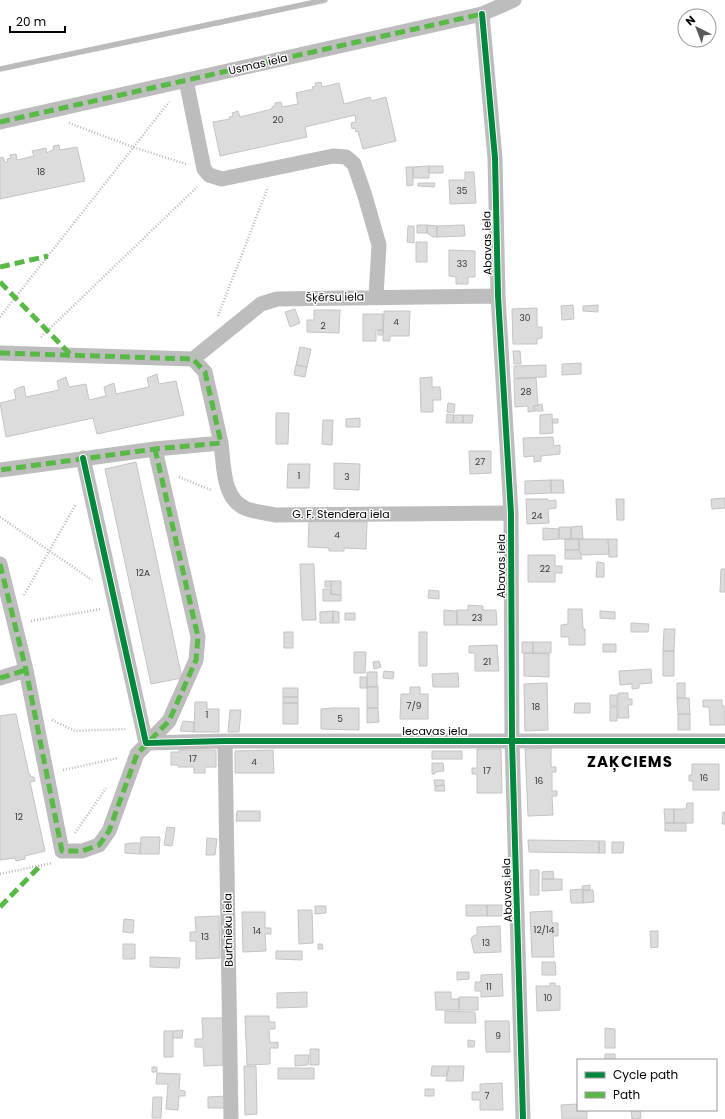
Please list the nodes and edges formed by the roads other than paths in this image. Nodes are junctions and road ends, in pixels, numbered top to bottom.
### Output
1 (514, 0) edge
2 (482, 14) junction
3 (186, 80) junction
4 (0, 122) edge
5 (376, 296) junction
6 (498, 296) junction
7 (0, 353) edge
8 (194, 358) junction
9 (222, 443) junction
10 (155, 449) junction
11 (83, 458) junction
12 (0, 470) edge
13 (511, 513) junction
14 (0, 564) edge
15 (26, 670) junction
16 (0, 678) edge
17 (225, 741) junction
18 (512, 741) junction
19 (725, 741) edge
20 (141, 749) junction
21 (231, 1119) edge
22 (523, 1119) edge

1 - 2 street, Usmas iela
2 - 3 street, Usmas iela
2 - 6 street, Abavas iela
3 - 4 street, Usmas iela
3 - 5 street
5 - 6 street, Šķērsu iela
5 - 8 street, Šķērsu iela
6 - 13 street, Abavas iela
7 - 8 street
8 - 9 street
9 - 10 street
9 - 13 street, G. F. Stendera iela
10 - 11 street
10 - 20 street
11 - 12 street
11 - 20 street
13 - 18 street, Abavas iela
14 - 15 street
15 - 16 street
15 - 20 street
17 - 18 street, Iecavas iela
17 - 20 street, Iecavas iela
17 - 21 street, Burtnieku iela
18 - 19 street, Iecavas iela
18 - 22 street, Abavas iela

